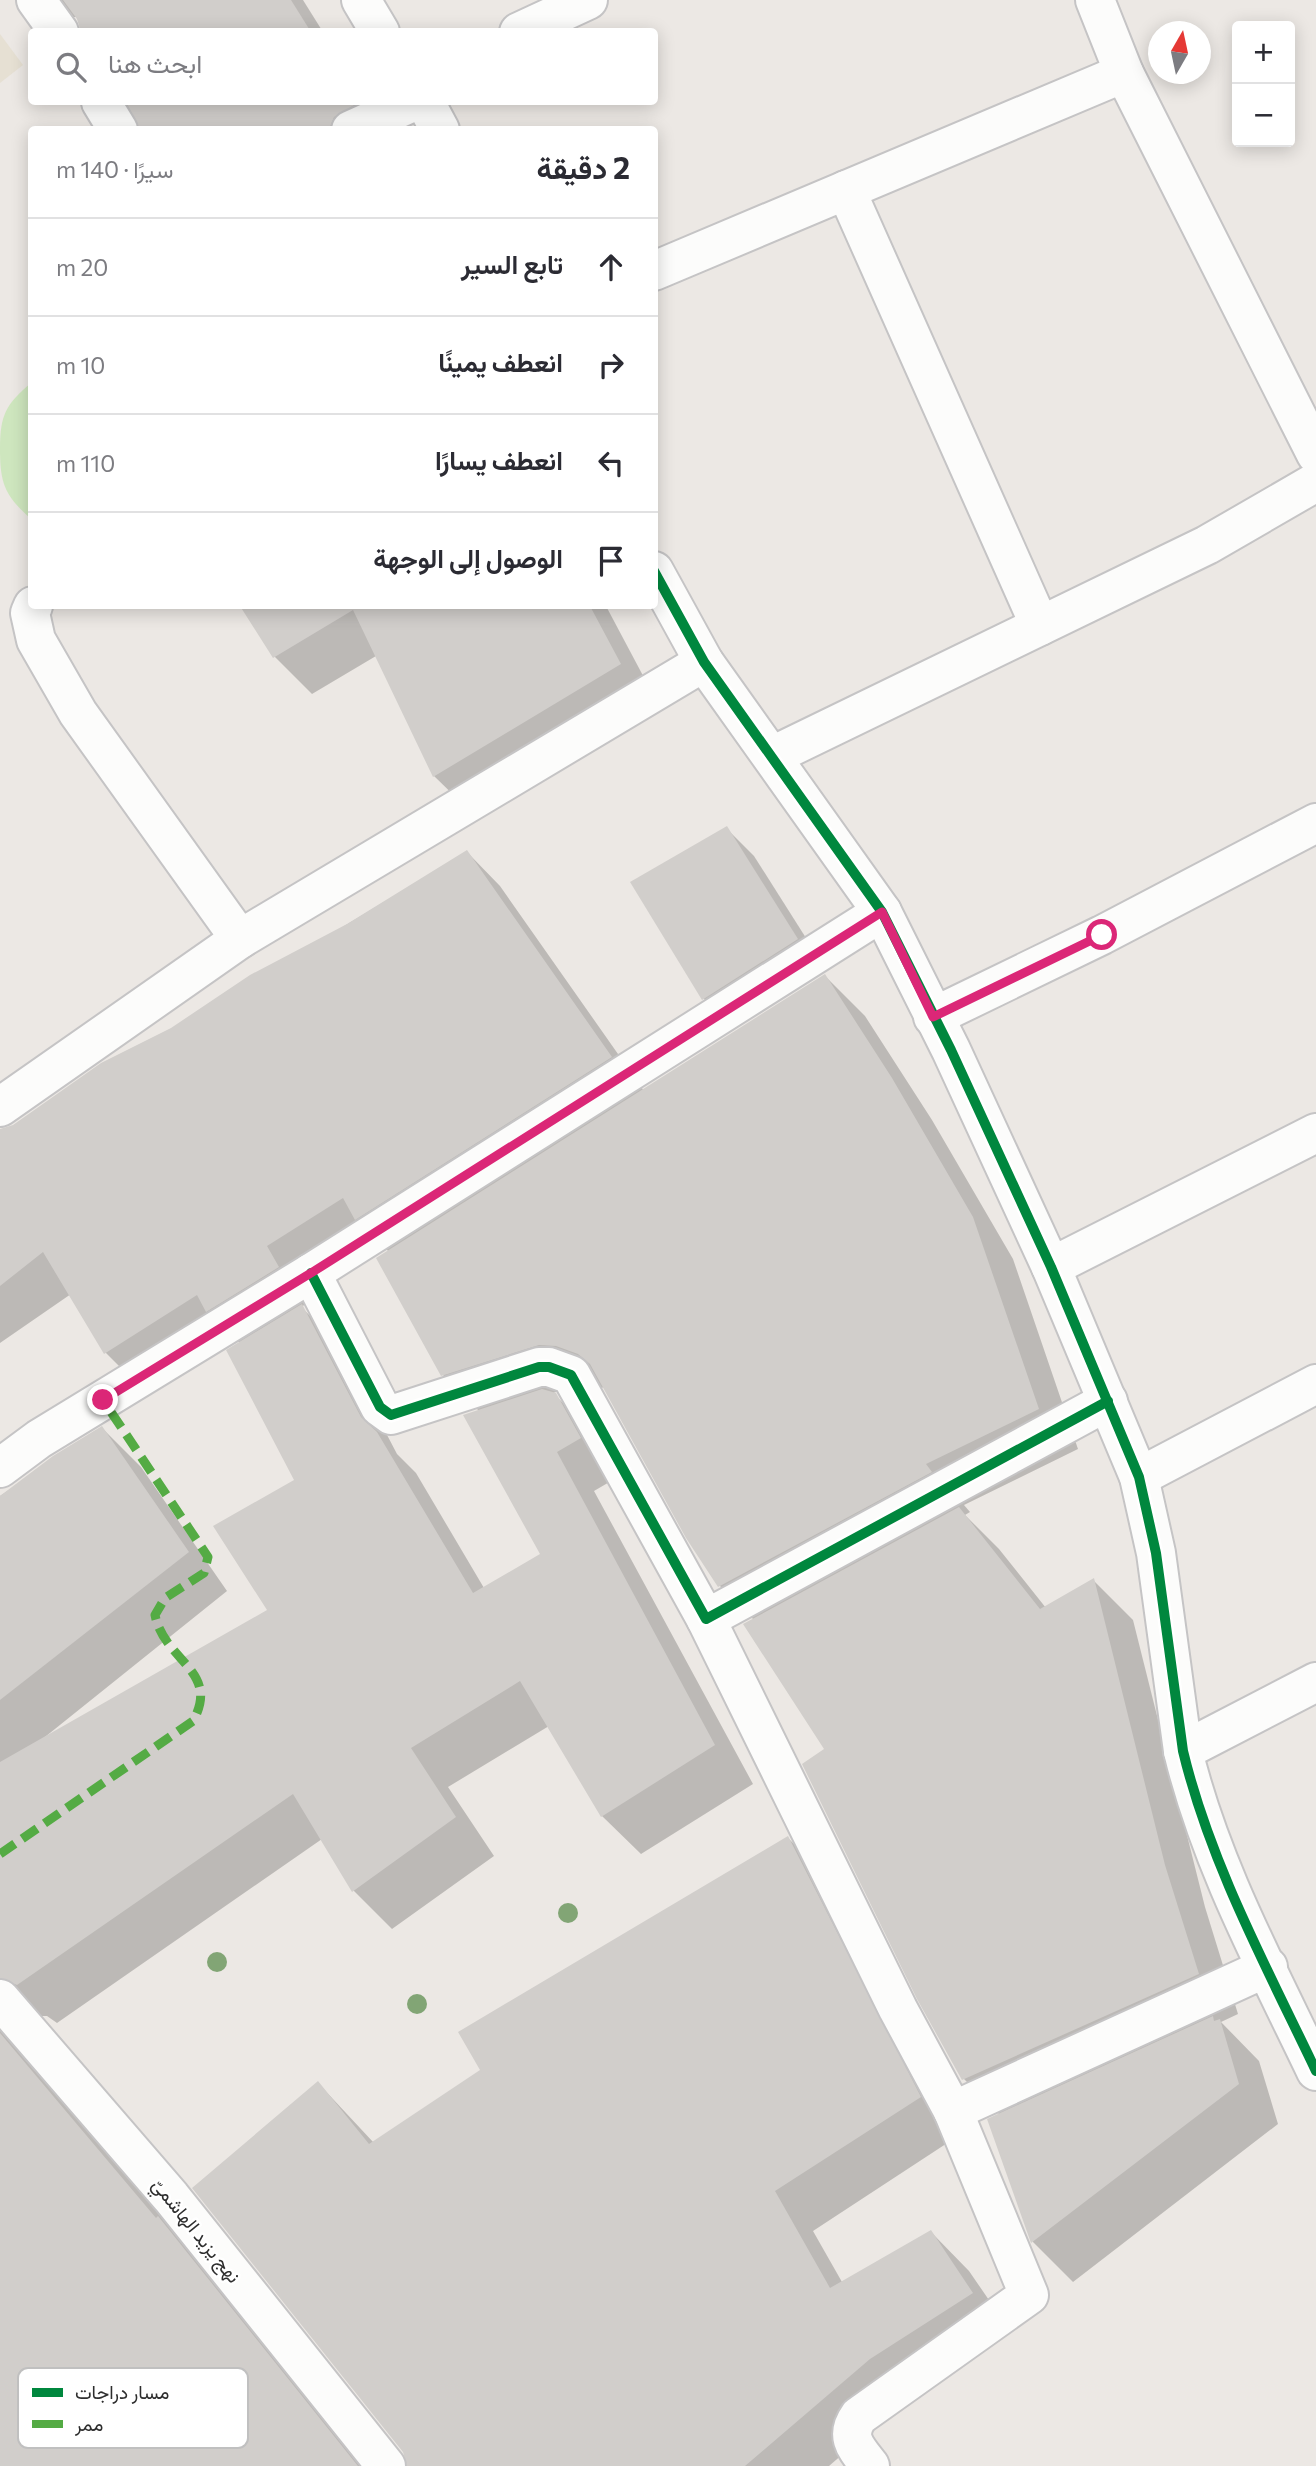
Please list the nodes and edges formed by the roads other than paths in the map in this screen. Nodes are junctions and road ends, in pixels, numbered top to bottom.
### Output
1 (36, 0) edge
2 (361, 0) edge
3 (588, 0) edge
4 (1095, 0) edge
5 (56, 28) edge
6 (378, 28) edge
7 (528, 28) edge
8 (1124, 73) junction
9 (103, 105) edge
10 (407, 105) edge
11 (427, 105) edge
12 (116, 126) edge
13 (360, 126) edge
14 (438, 126) edge
15 (846, 190) junction
16 (658, 269) edge
17 (1316, 454) edge
18 (1316, 482) edge
19 (658, 577) edge
20 (32, 609) edge
21 (1040, 626) junction
22 (704, 662) junction
23 (772, 756) junction
24 (1316, 824) edge
25 (882, 912) junction
26 (240, 939) junction
27 (933, 1017) junction
28 (0, 1107) edge
29 (1316, 1133) edge
30 (1051, 1268) junction
31 (311, 1273) junction
32 (1316, 1384) edge
33 (1108, 1401) junction
34 (0, 1468) edge
35 (1139, 1477) junction
36 (706, 1619) junction
37 (1316, 1682) edge
38 (1183, 1751) junction
39 (1268, 1967) junction
40 (0, 1999) edge
41 (1316, 2071) edge
42 (953, 2111) junction
43 (386, 2466) edge
44 (870, 2466) edge

1 - 5 street
2 - 6 street
3 - 7 street
4 - 8 street
8 - 15 street
8 - 17 street
9 - 12 street
10 - 13 street
11 - 14 street
15 - 16 street
15 - 21 street
18 - 21 street
19 - 22 street
20 - 26 street
21 - 23 street
22 - 23 street
22 - 26 street
23 - 25 street
24 - 27 street
25 - 27 street
25 - 31 street
26 - 28 street
27 - 30 street
29 - 30 street
30 - 33 street
31 - 34 street
31 - 36 street
32 - 35 street
33 - 35 street
33 - 36 street
35 - 38 street
36 - 42 street
37 - 38 street
38 - 39 street
39 - 41 street
39 - 42 street
40 - 43 street, نهج يزيد الهاشميّ
42 - 44 street

